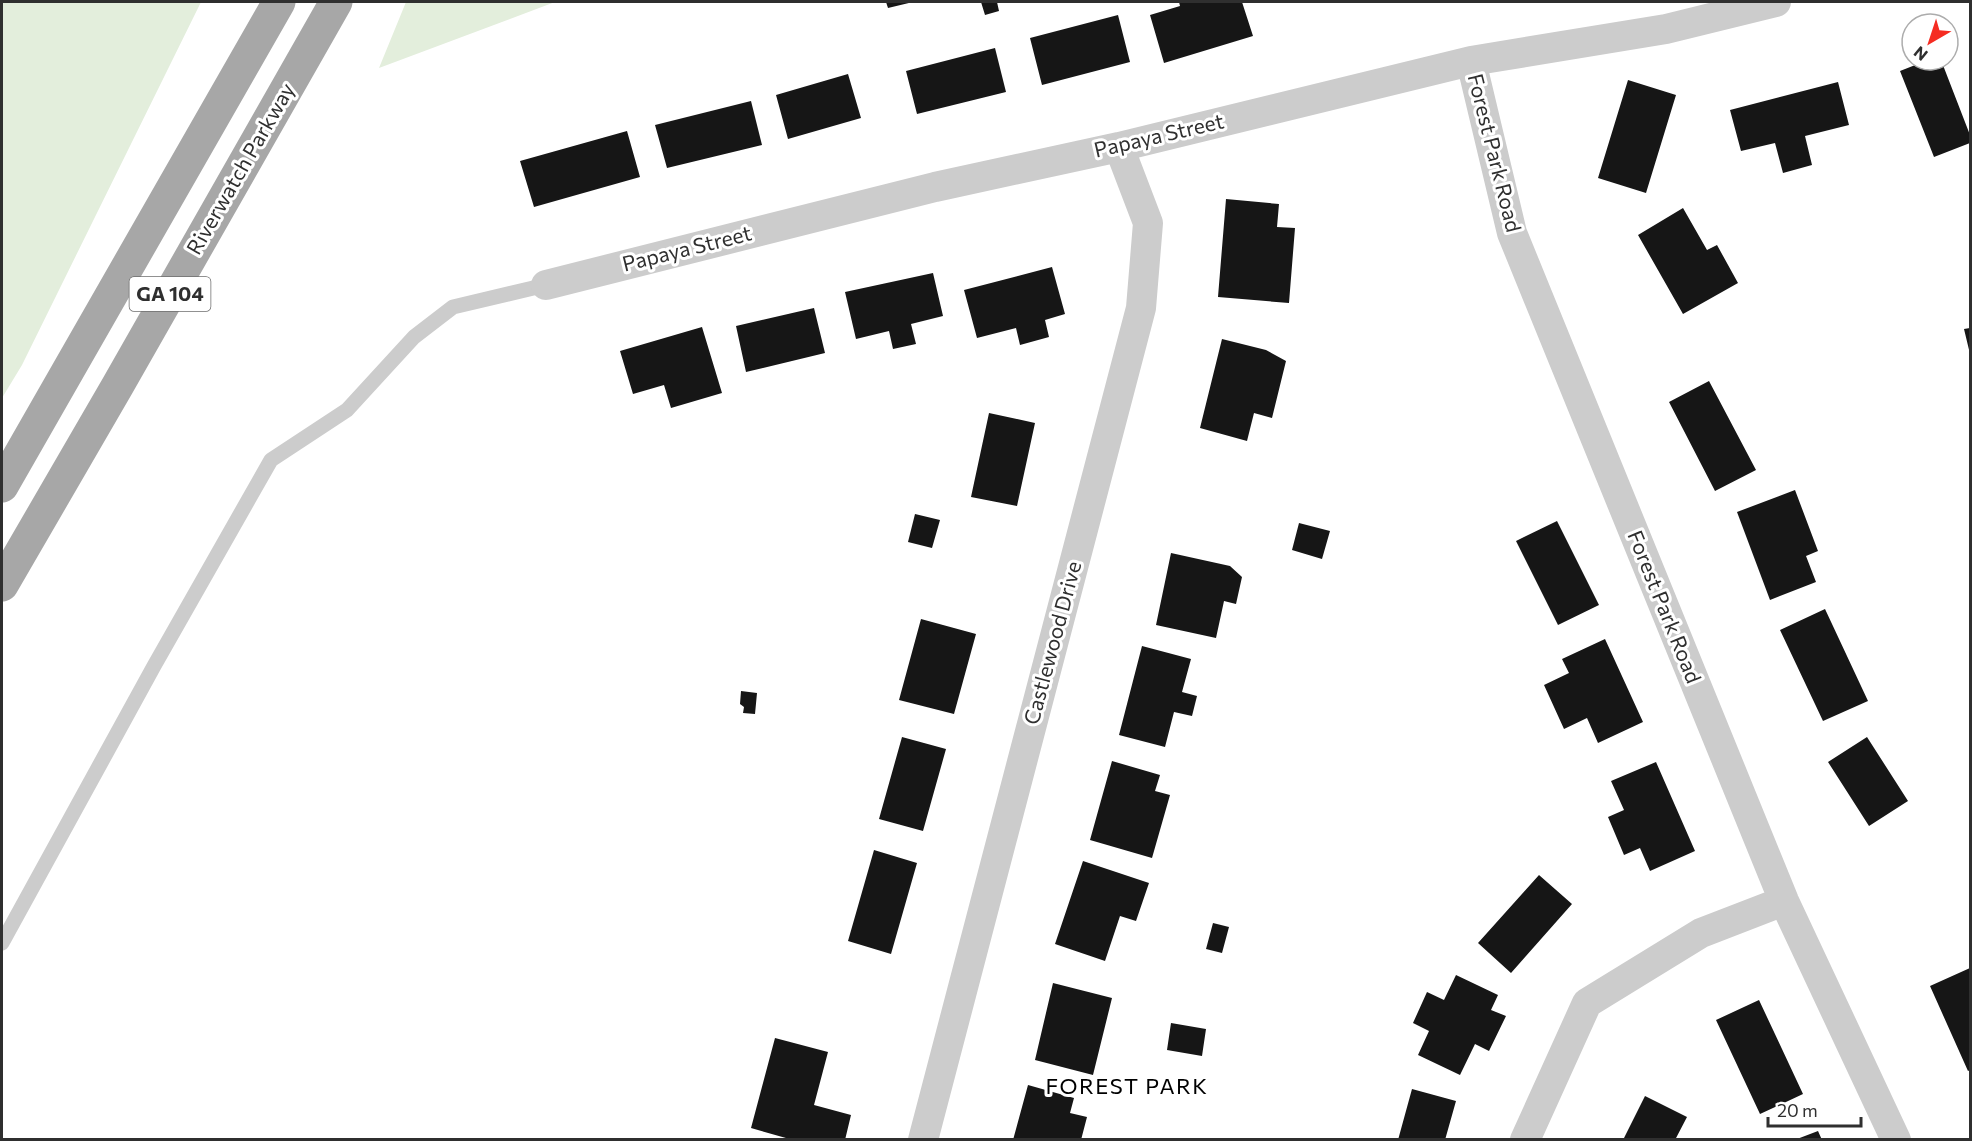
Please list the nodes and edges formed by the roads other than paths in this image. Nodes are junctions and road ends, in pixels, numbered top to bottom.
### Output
1 (279, 2) edge
2 (336, 2) edge
3 (1776, 2) edge
4 (1471, 61) junction
5 (1119, 147) junction
6 (546, 285) joint
7 (2, 486) edge
8 (2, 585) edge
9 (1784, 901) junction
10 (2, 943) edge
11 (923, 1140) edge
12 (1525, 1140) edge
13 (1896, 1140) edge

1 - 7 main road, GA 104
2 - 8 main road, Riverwatch Parkway / GA 104
3 - 4 street, Papaya Street
4 - 5 street, Papaya Street
4 - 9 street, Forest Park Road
5 - 6 street, Papaya Street
5 - 11 street, Castlewood Drive
6 - 10 lane
9 - 12 street
9 - 13 street, Forest Park Road

